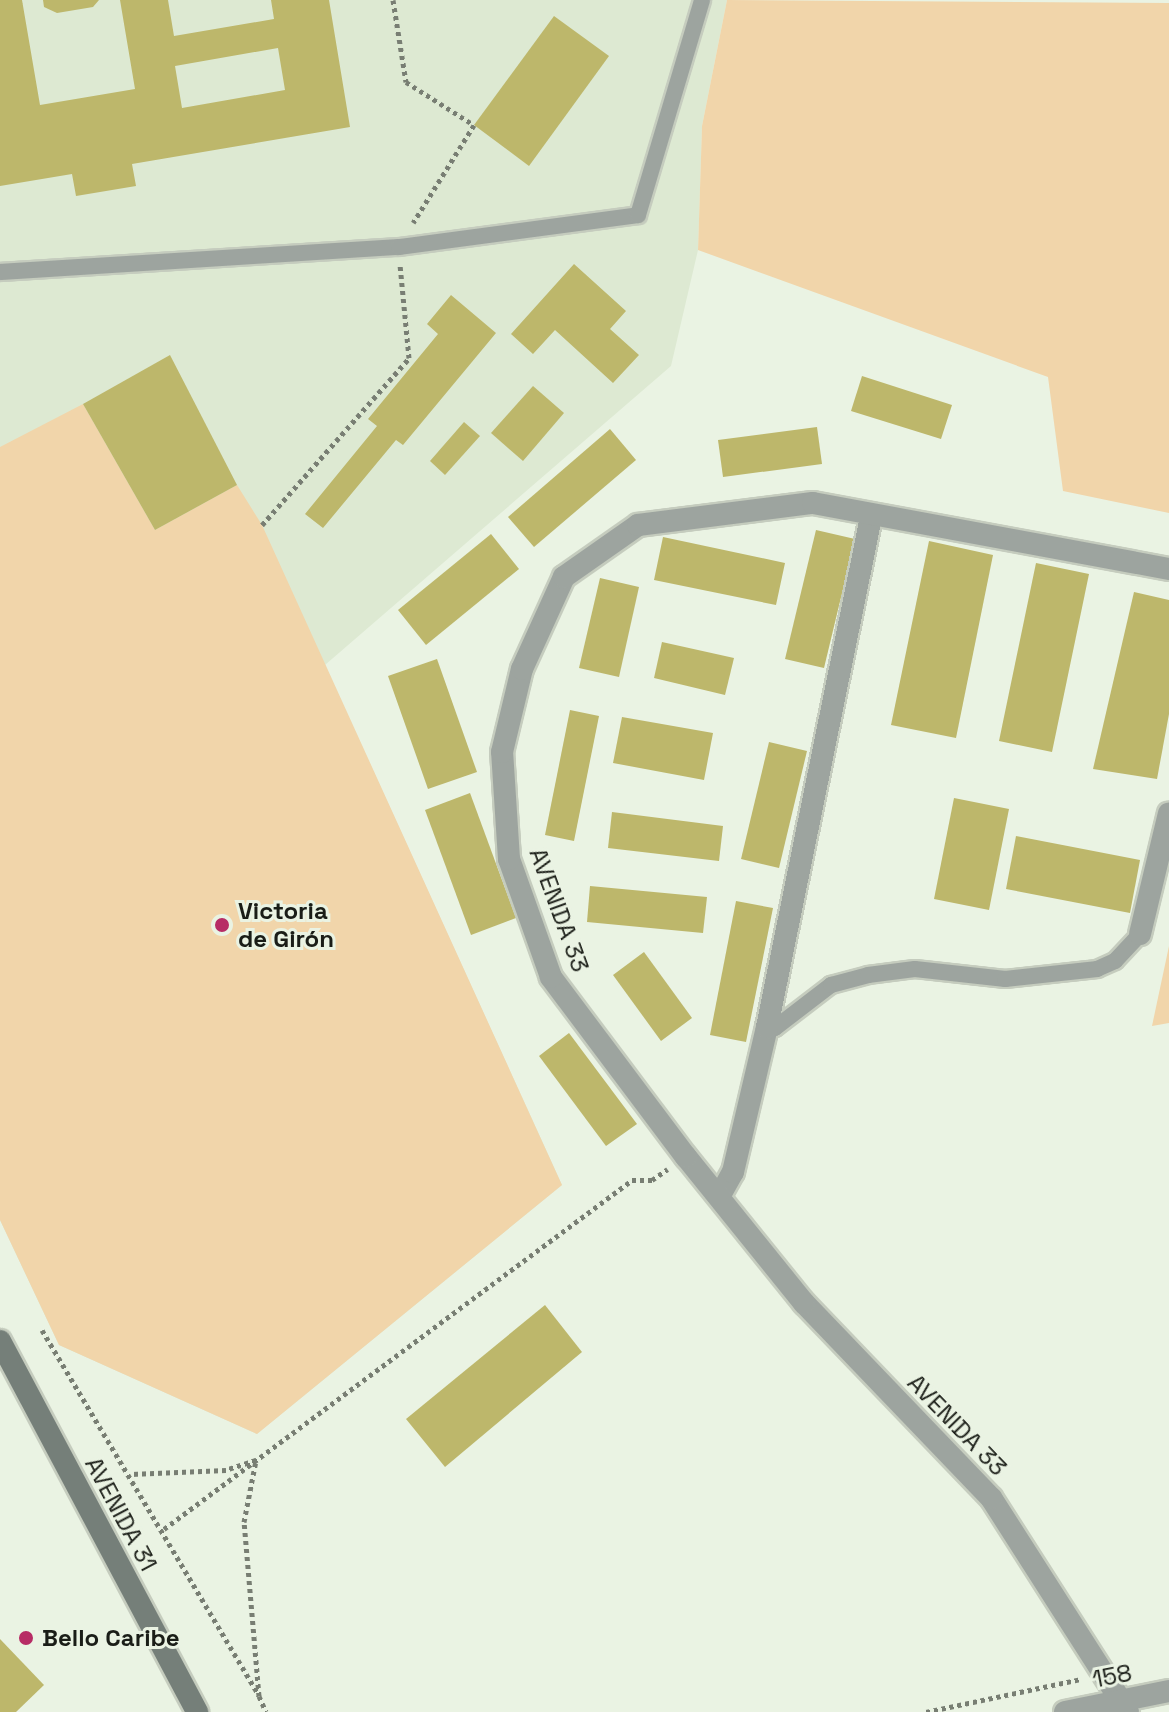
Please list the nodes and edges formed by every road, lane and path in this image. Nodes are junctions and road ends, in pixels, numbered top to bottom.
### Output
1 (702, 0) edge
2 (0, 272) edge
3 (871, 517) junction
4 (1169, 569) edge
5 (1169, 813) edge
6 (1140, 934) joint
7 (767, 1027) junction
8 (686, 1157) junction
9 (719, 1197) junction
10 (42, 1330) dead end
11 (1, 1342) edge
12 (256, 1460) junction
13 (131, 1474) junction
14 (164, 1529) junction
15 (1105, 1674) junction
16 (1169, 1691) edge
17 (259, 1696) junction
18 (1126, 1707) edge
19 (197, 1712) edge
20 (266, 1712) edge
21 (926, 1712) edge
22 (1065, 1712) edge

1 - 2 lane
3 - 4 street
3 - 7 street
3 - 8 street, AVENIDA 33
5 - 6 street
6 - 7 lane
7 - 9 street
8 - 9 street, AVENIDA 33
8 - 12 path
9 - 15 street, AVENIDA 33
10 - 13 path
11 - 19 main road, AVENIDA 31
12 - 13 path
12 - 14 path
12 - 17 path
13 - 14 path
14 - 17 path
15 - 18 street, AVENIDA 33
15 - 21 path
16 - 18 street, 158
17 - 20 path
18 - 22 street, 158

